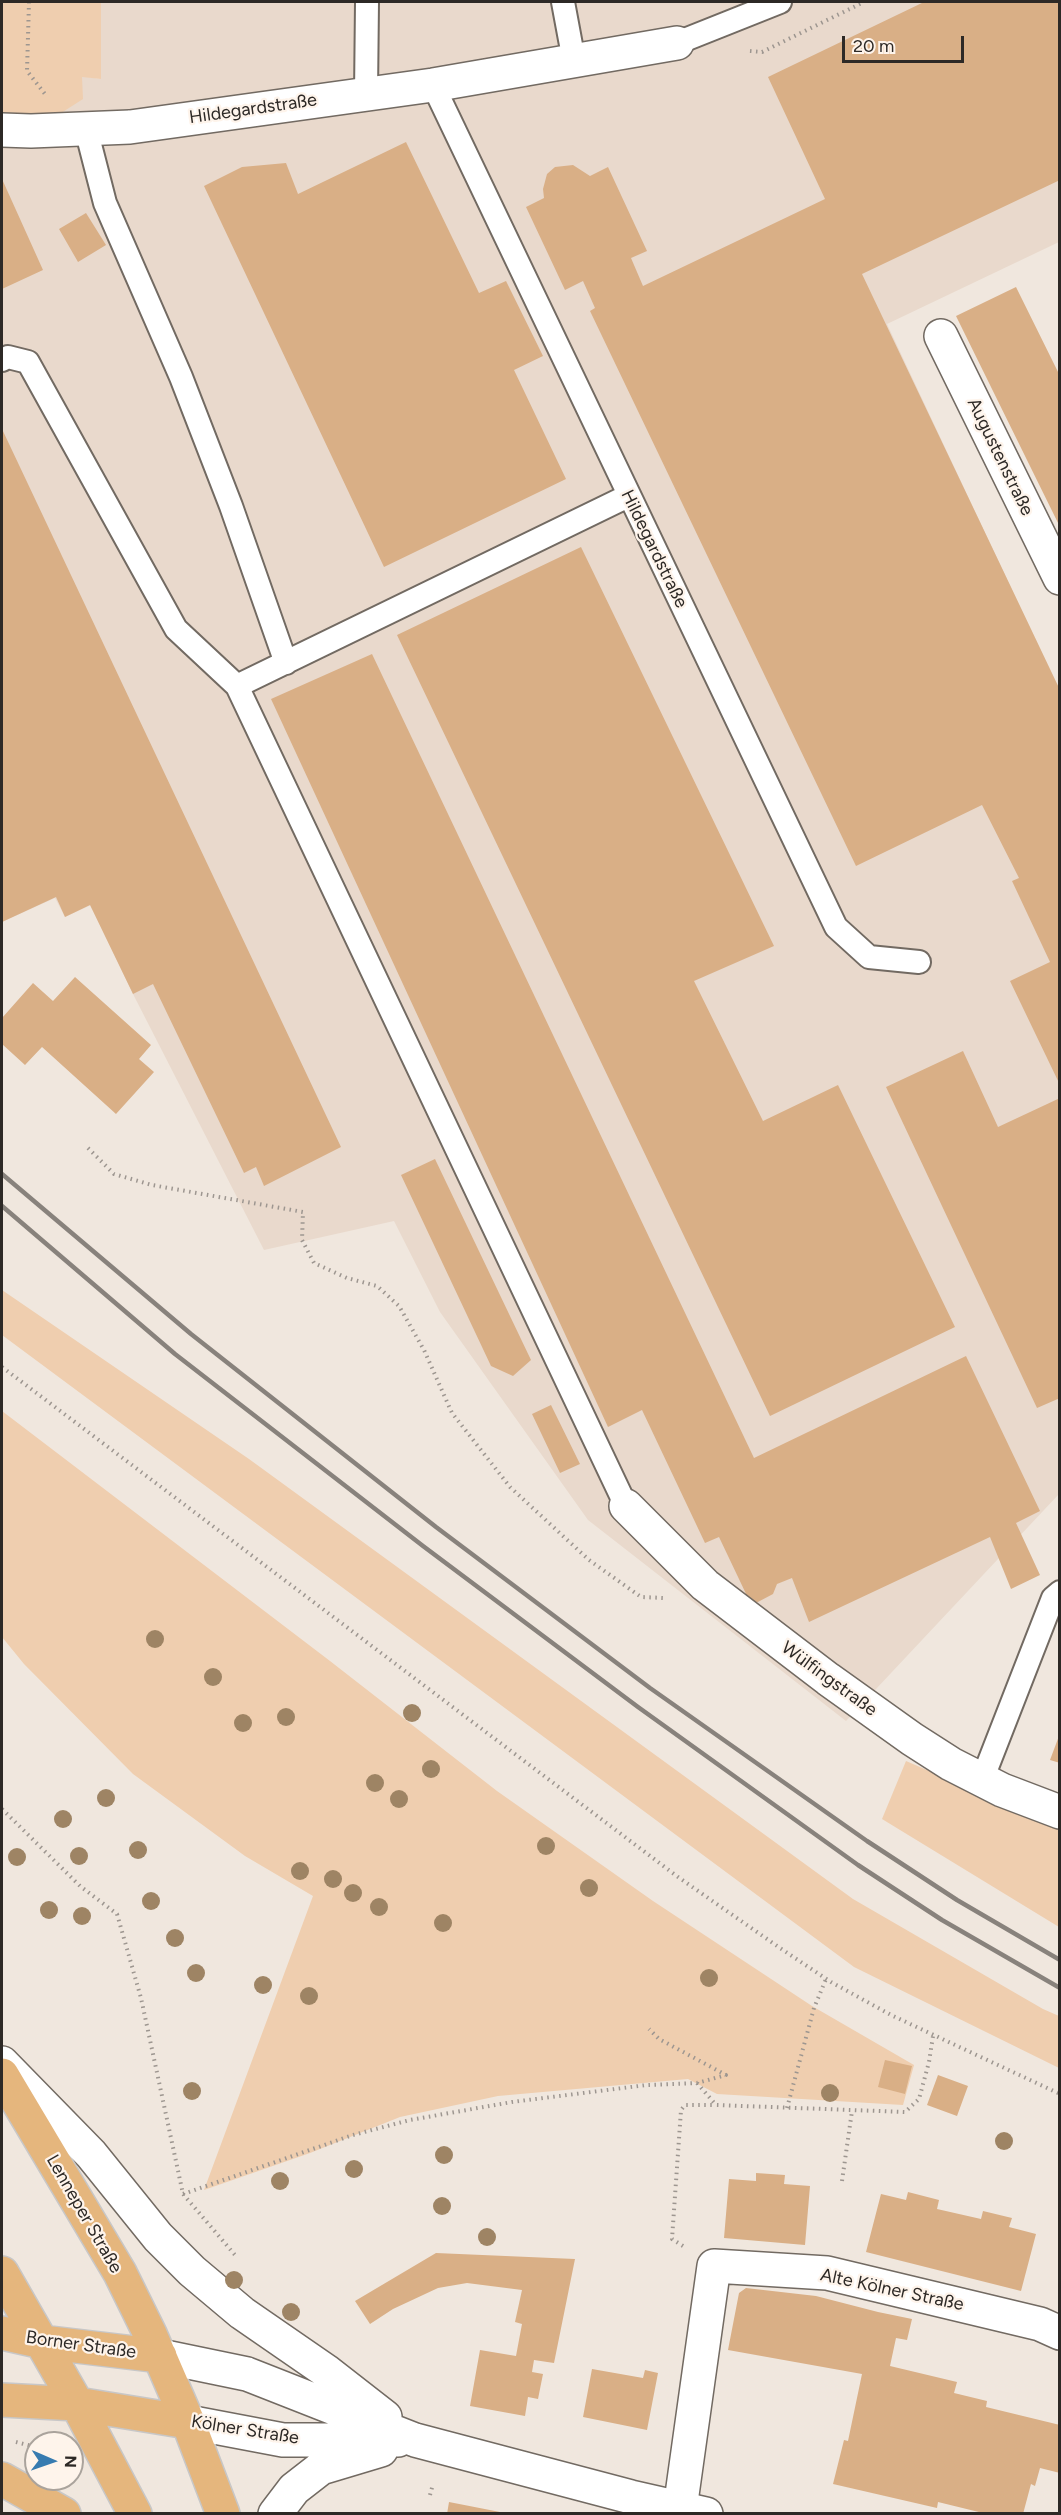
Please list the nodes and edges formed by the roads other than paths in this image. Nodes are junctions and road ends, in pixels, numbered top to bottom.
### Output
1 (367, 2) edge
2 (563, 2) edge
3 (780, 2) edge
4 (677, 43) joint
5 (574, 61) junction
6 (433, 85) junction
7 (366, 94) junction
8 (79, 129) junction
9 (2, 130) edge
10 (941, 336) dead end
11 (2, 360) edge
12 (628, 496) junction
13 (1059, 578) edge
14 (286, 663) junction
15 (237, 686) junction
16 (919, 962) dead end
17 (626, 1506) joint
18 (1059, 1592) edge
19 (982, 1780) junction
20 (1059, 1812) edge
21 (2, 2062) edge
22 (2, 2075) edge
23 (2, 2273) edge
24 (2, 2333) edge
25 (1059, 2333) edge
26 (42, 2342) junction
27 (160, 2356) junction
28 (2, 2400) edge
29 (77, 2404) junction
30 (188, 2422) junction
31 (415, 2440) junction
32 (2, 2479) edge
33 (693, 2511) edge
34 (64, 2514) edge
35 (135, 2514) edge
36 (223, 2514) edge
37 (275, 2514) edge

1 - 7 lane
2 - 5 lane
3 - 4 lane
4 - 5 street, Hildegardstraße
5 - 6 street, Hildegardstraße
6 - 7 street, Hildegardstraße
6 - 12 lane, Hildegardstraße
7 - 8 street, Hildegardstraße
8 - 9 street, Hildegardstraße
8 - 14 lane
10 - 13 street, Augustenstraße
11 - 15 lane
12 - 14 lane
12 - 16 lane, Hildegardstraße
14 - 15 lane
15 - 17 lane
17 - 19 street, Wülfingstraße
18 - 19 lane
19 - 20 street, Wülfingstraße
21 - 31 street
22 - 27 main road, Lenneper Straße
23 - 26 main road
24 - 26 main road, Borner Straße
25 - 33 street, Alte Kölner Straße
26 - 27 main road, Borner Straße
26 - 29 main road
27 - 30 main road, Lenneper Straße
27 - 31 street, Kölner Straße
28 - 29 main road
29 - 30 main road, Kölner Straße
29 - 35 main road
30 - 31 street, Kölner Straße
30 - 36 main road, Lenneper Straße
31 - 33 street, Kölner Straße
31 - 37 street
32 - 34 main road

